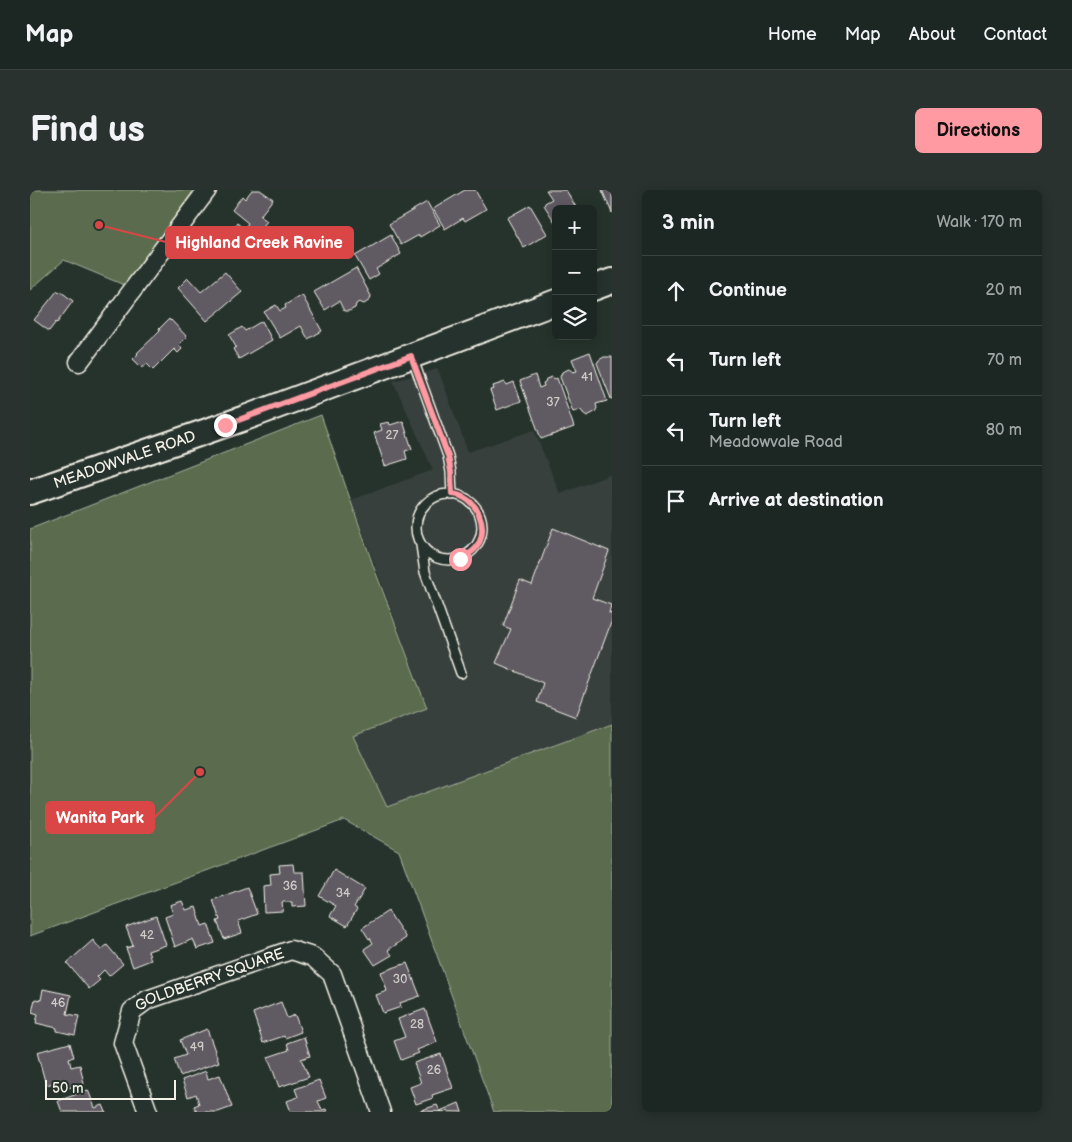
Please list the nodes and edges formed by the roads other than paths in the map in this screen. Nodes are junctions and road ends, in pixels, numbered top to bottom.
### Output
1 (207, 190) edge
2 (612, 281) edge
3 (597, 287) edge
4 (552, 303) edge
5 (411, 356) junction
6 (79, 362) dead end
7 (30, 492) edge
8 (452, 494) junction
9 (421, 544) junction
10 (461, 673) dead end
11 (148, 1112) edge
12 (381, 1112) edge

1 - 6 street
2 - 3 street
4 - 5 street, MEADOWVALE ROAD
5 - 7 street, MEADOWVALE ROAD
5 - 8 lane
8 - 9 lane
8 - 9 lane
9 - 10 lane
11 - 12 street, GOLDBERRY SQUARE

